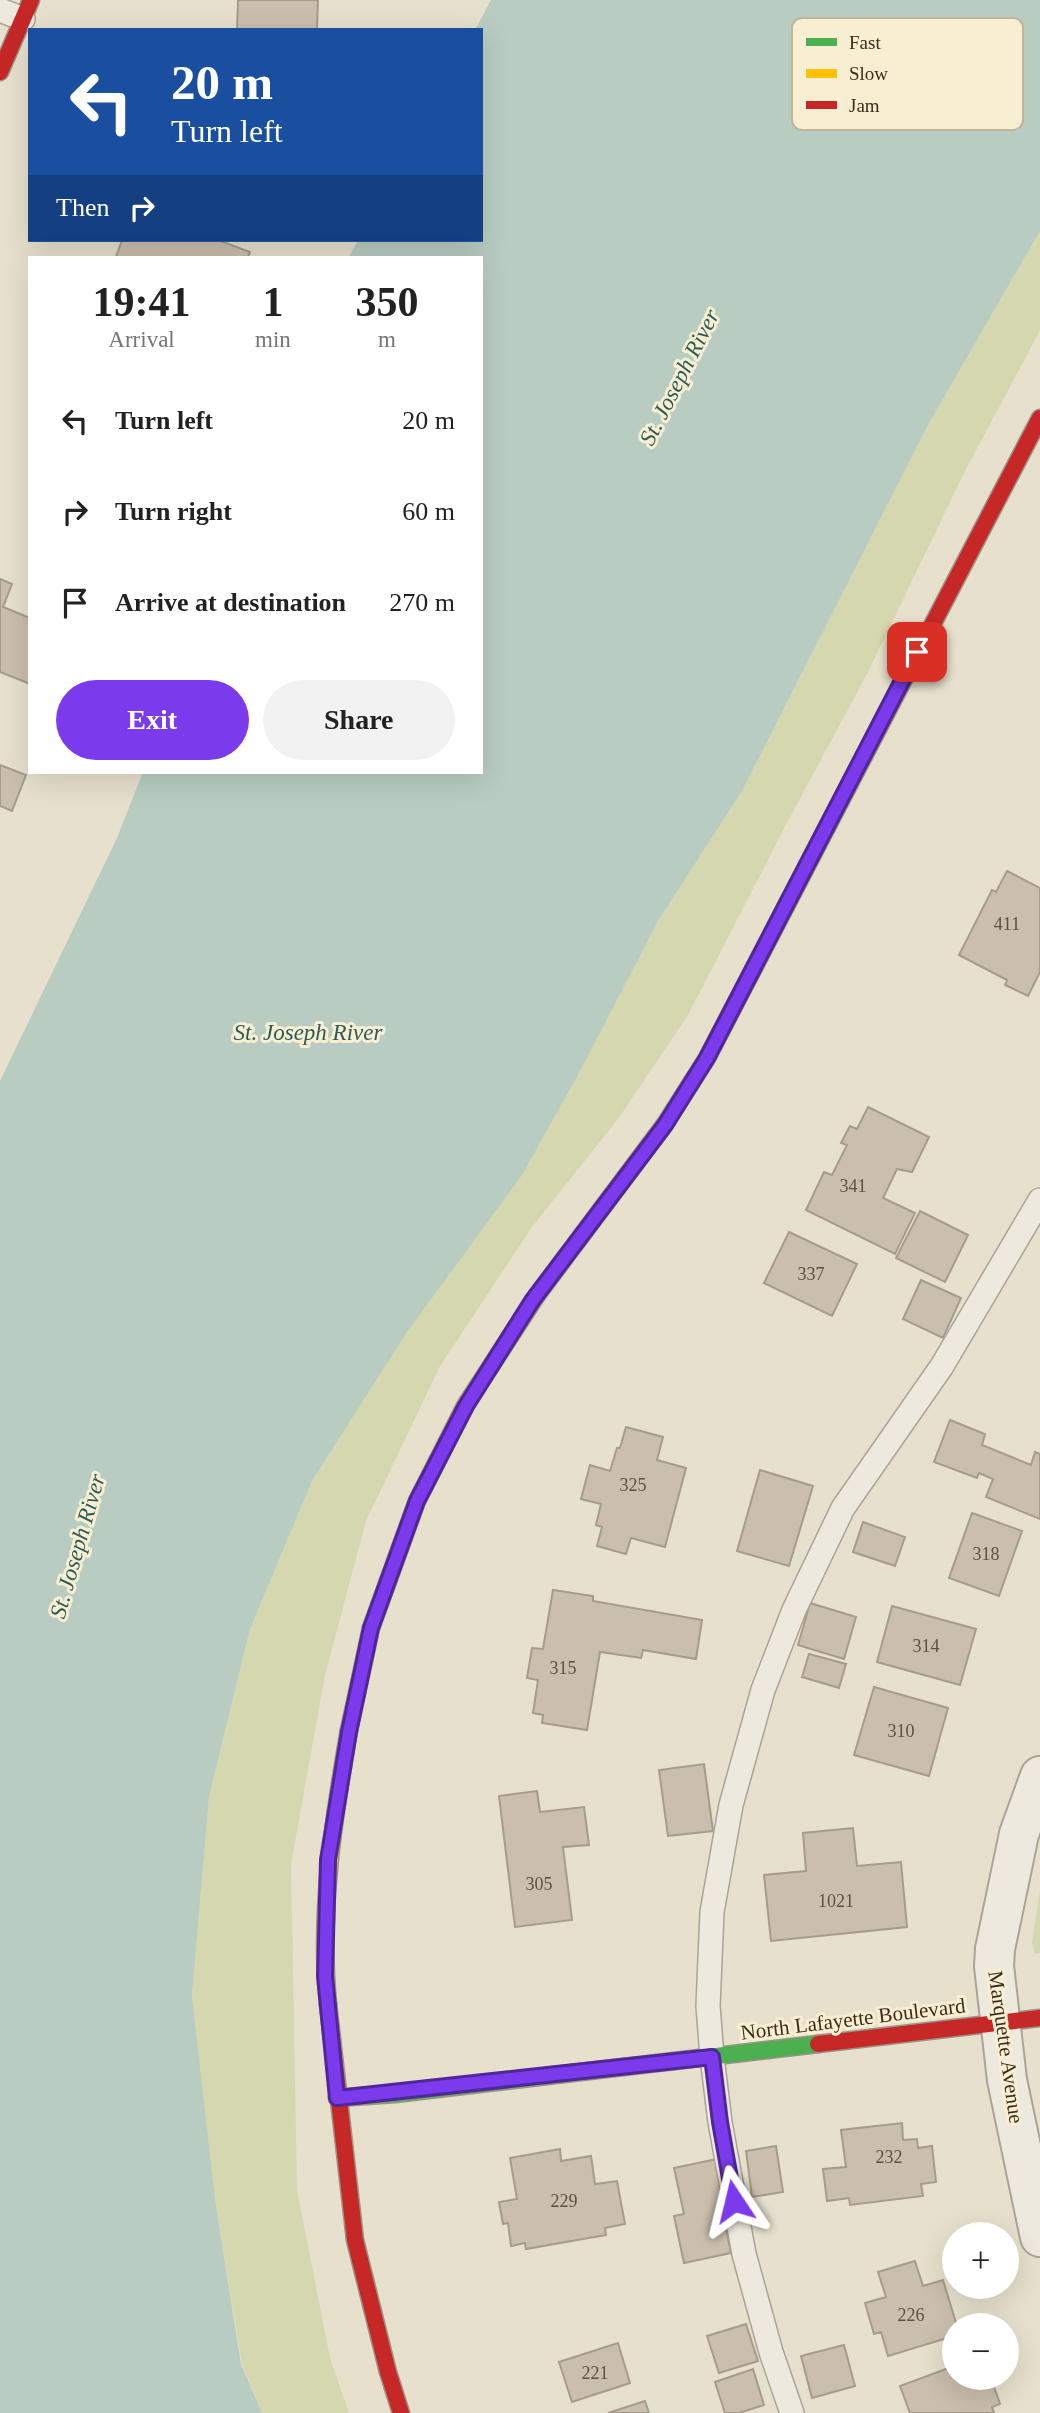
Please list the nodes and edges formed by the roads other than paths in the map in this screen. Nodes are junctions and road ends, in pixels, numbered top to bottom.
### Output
1 (27, 9) edge
2 (0, 10) edge
3 (0, 72) edge
4 (1040, 418) edge
5 (1040, 1200) edge
6 (1040, 1776) edge
7 (1040, 2018) edge
8 (999, 2023) junction
9 (712, 2057) junction
10 (337, 2098) junction
11 (1040, 2237) edge
12 (401, 2413) edge
13 (792, 2413) edge

1 - 2 lane
1 - 3 street
4 - 10 street
5 - 9 lane
6 - 8 street, Marquette Avenue
7 - 8 street, North Lafayette Boulevard
8 - 9 street, North Lafayette Boulevard
8 - 11 street, Marquette Avenue
9 - 10 street, North Lafayette Boulevard
9 - 13 lane
10 - 12 street

